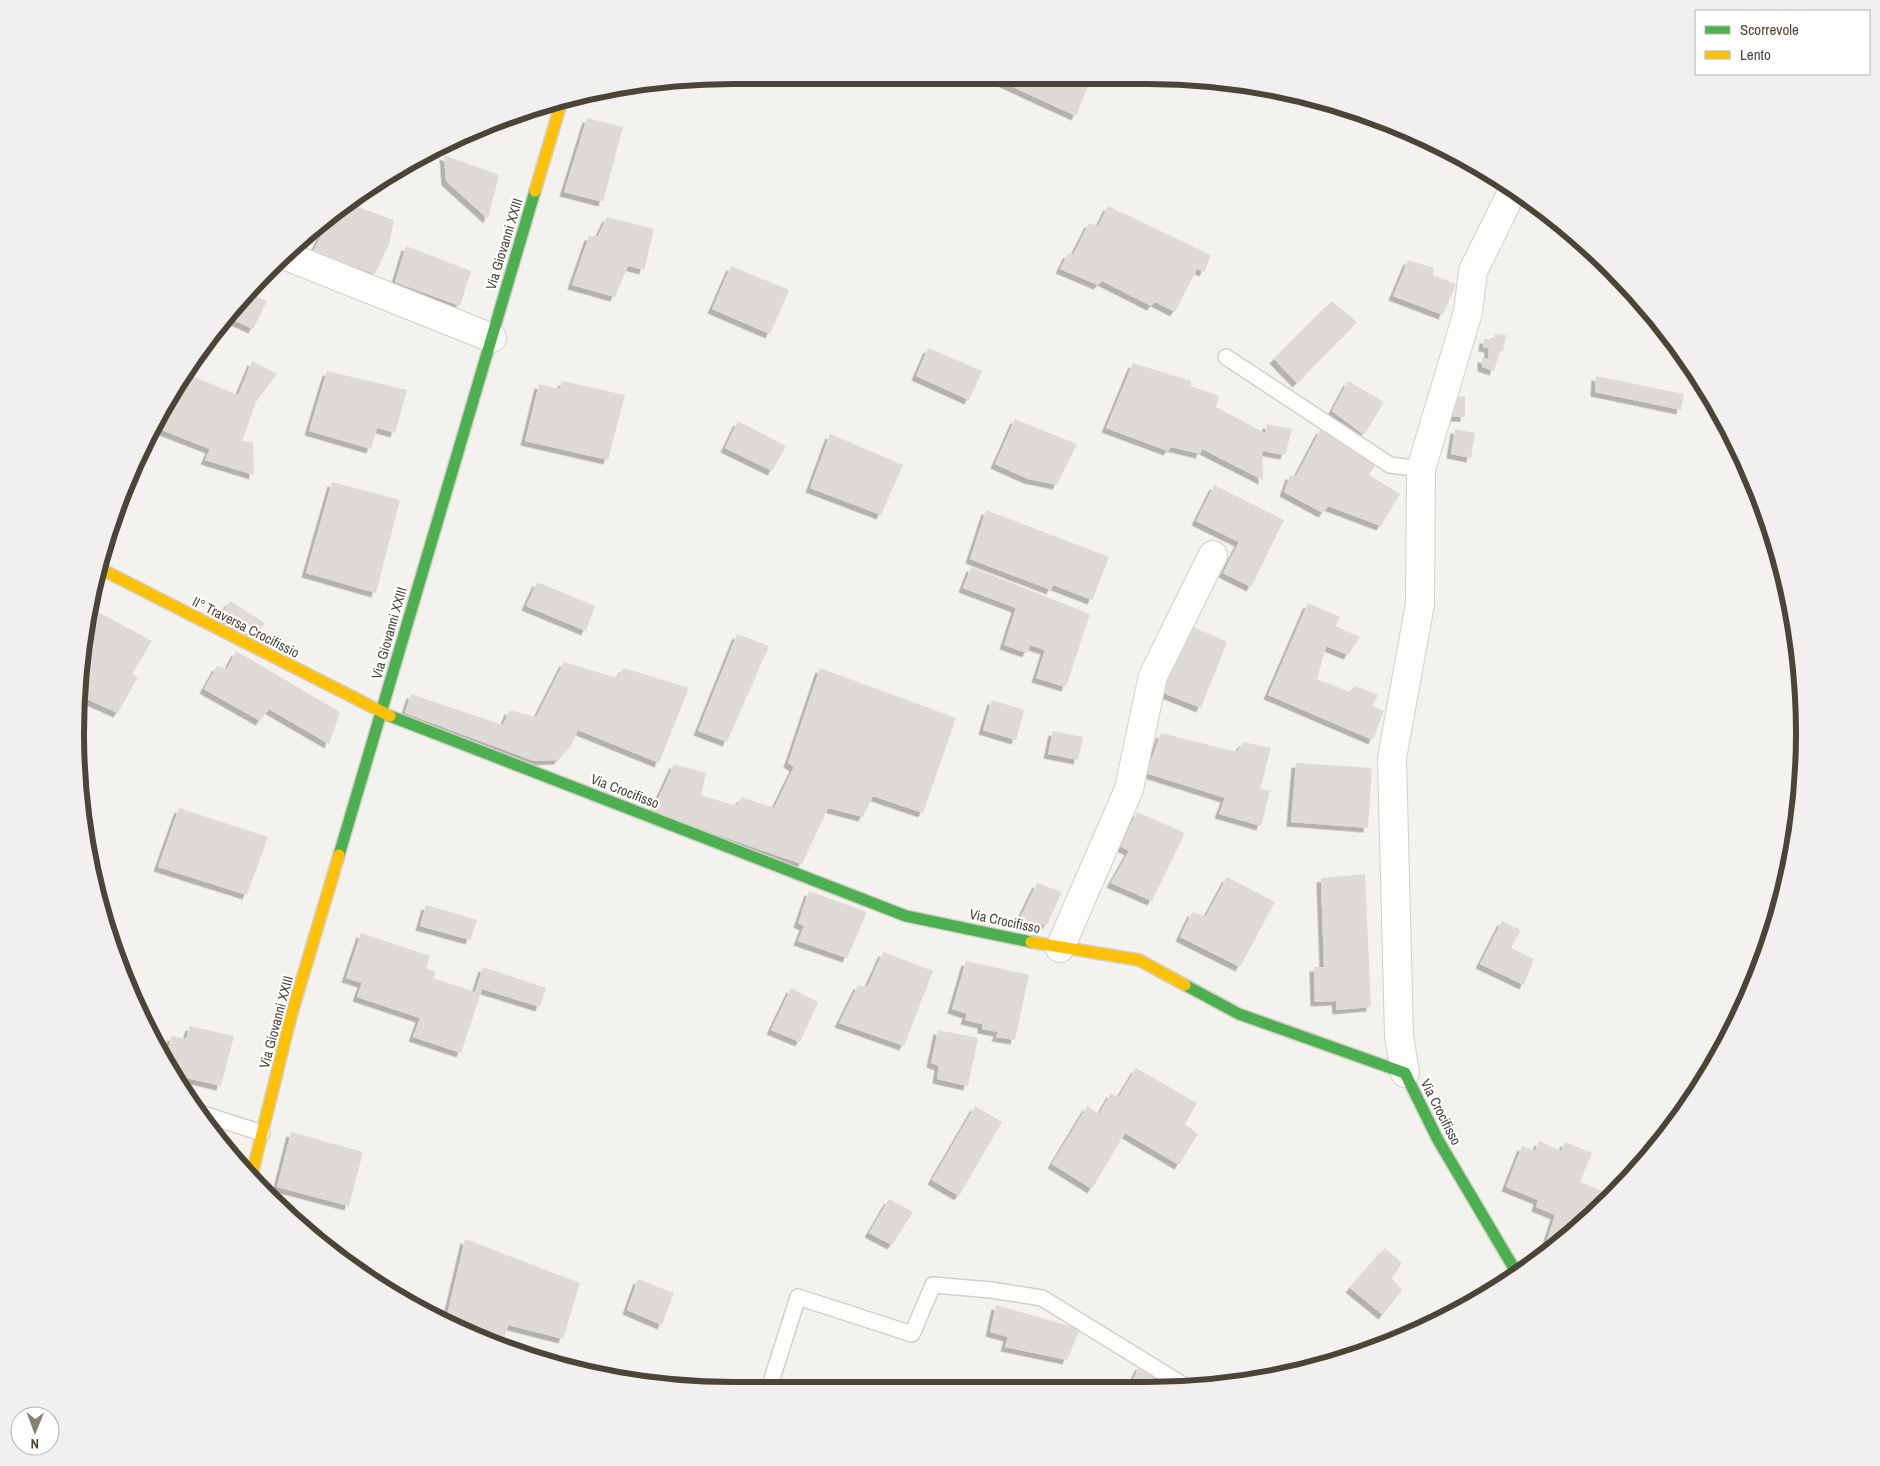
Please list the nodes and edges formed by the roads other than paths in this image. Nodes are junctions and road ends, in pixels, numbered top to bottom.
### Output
1 (560, 107) edge
2 (1511, 195) edge
3 (291, 258) edge
4 (492, 338) junction
5 (1226, 357) dead end
6 (1421, 469) junction
7 (1213, 555) dead end
8 (105, 571) edge
9 (381, 713) junction
10 (1060, 948) junction
11 (1405, 1073) junction
12 (209, 1116) edge
13 (262, 1134) junction
14 (253, 1170) edge
15 (1514, 1268) edge
16 (1177, 1381) edge
17 (771, 1382) edge

1 - 4 street, Via Giovanni XXIII
2 - 6 street
3 - 4 street
4 - 9 street, Via Giovanni XXIII
5 - 6 lane
6 - 11 street
7 - 10 street
8 - 9 street, II° Traversa Crocifissio
9 - 10 street, Via Crocifisso
9 - 13 street, Via Giovanni XXIII
10 - 11 street, Via Crocifisso
11 - 15 street, Via Crocifisso
12 - 13 lane
13 - 14 street, Via Giovanni XXIII
16 - 17 lane

